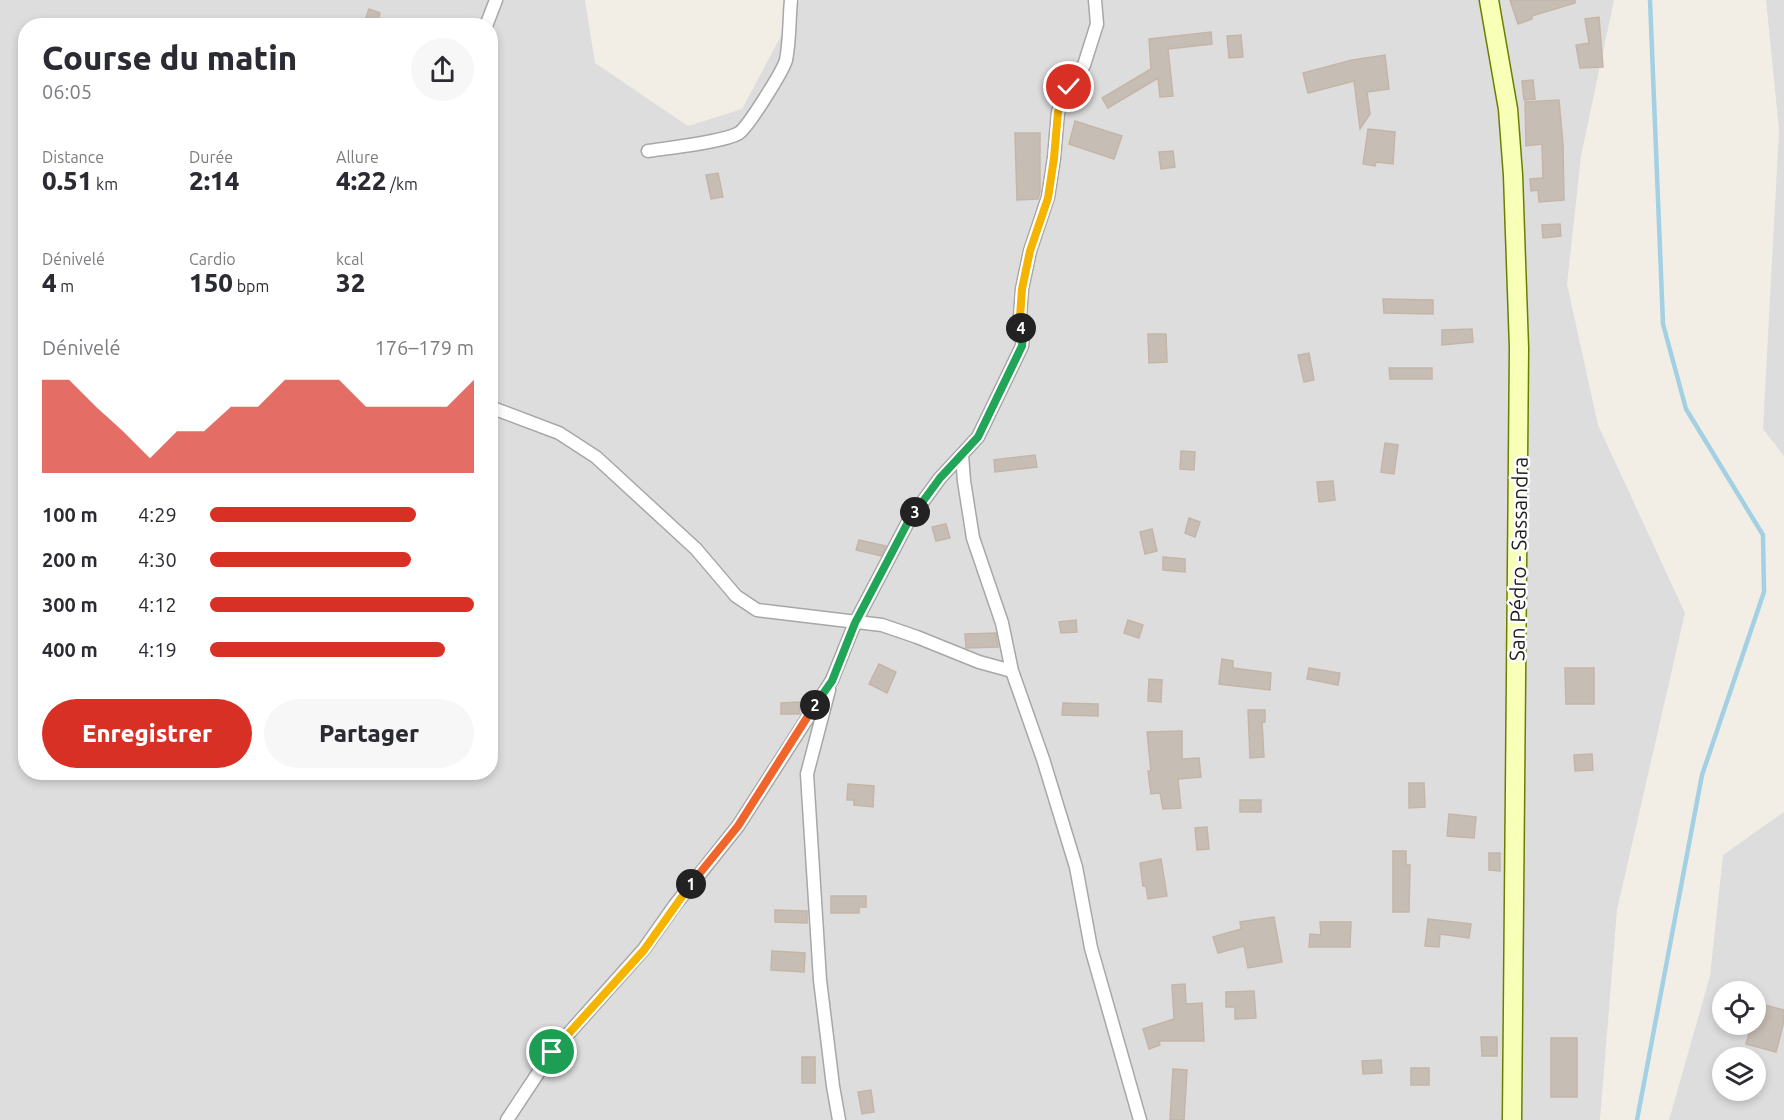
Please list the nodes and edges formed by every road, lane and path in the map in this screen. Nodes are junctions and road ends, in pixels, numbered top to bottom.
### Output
1 (496, 0) edge
2 (791, 0) edge
3 (1095, 0) edge
4 (1489, 0) edge
5 (489, 18) edge
6 (648, 151) dead end
7 (498, 410) edge
8 (962, 455) junction
9 (855, 623) junction
10 (1012, 670) junction
11 (832, 681) junction
12 (507, 1120) edge
13 (839, 1120) edge
14 (1140, 1120) edge
15 (1512, 1120) edge

1 - 5 street
2 - 6 street
3 - 8 street
4 - 15 main road, San Pédro - Sassandra
7 - 9 street
8 - 9 street
8 - 10 street
9 - 10 street
9 - 11 street
10 - 14 street
11 - 12 street
11 - 13 street

